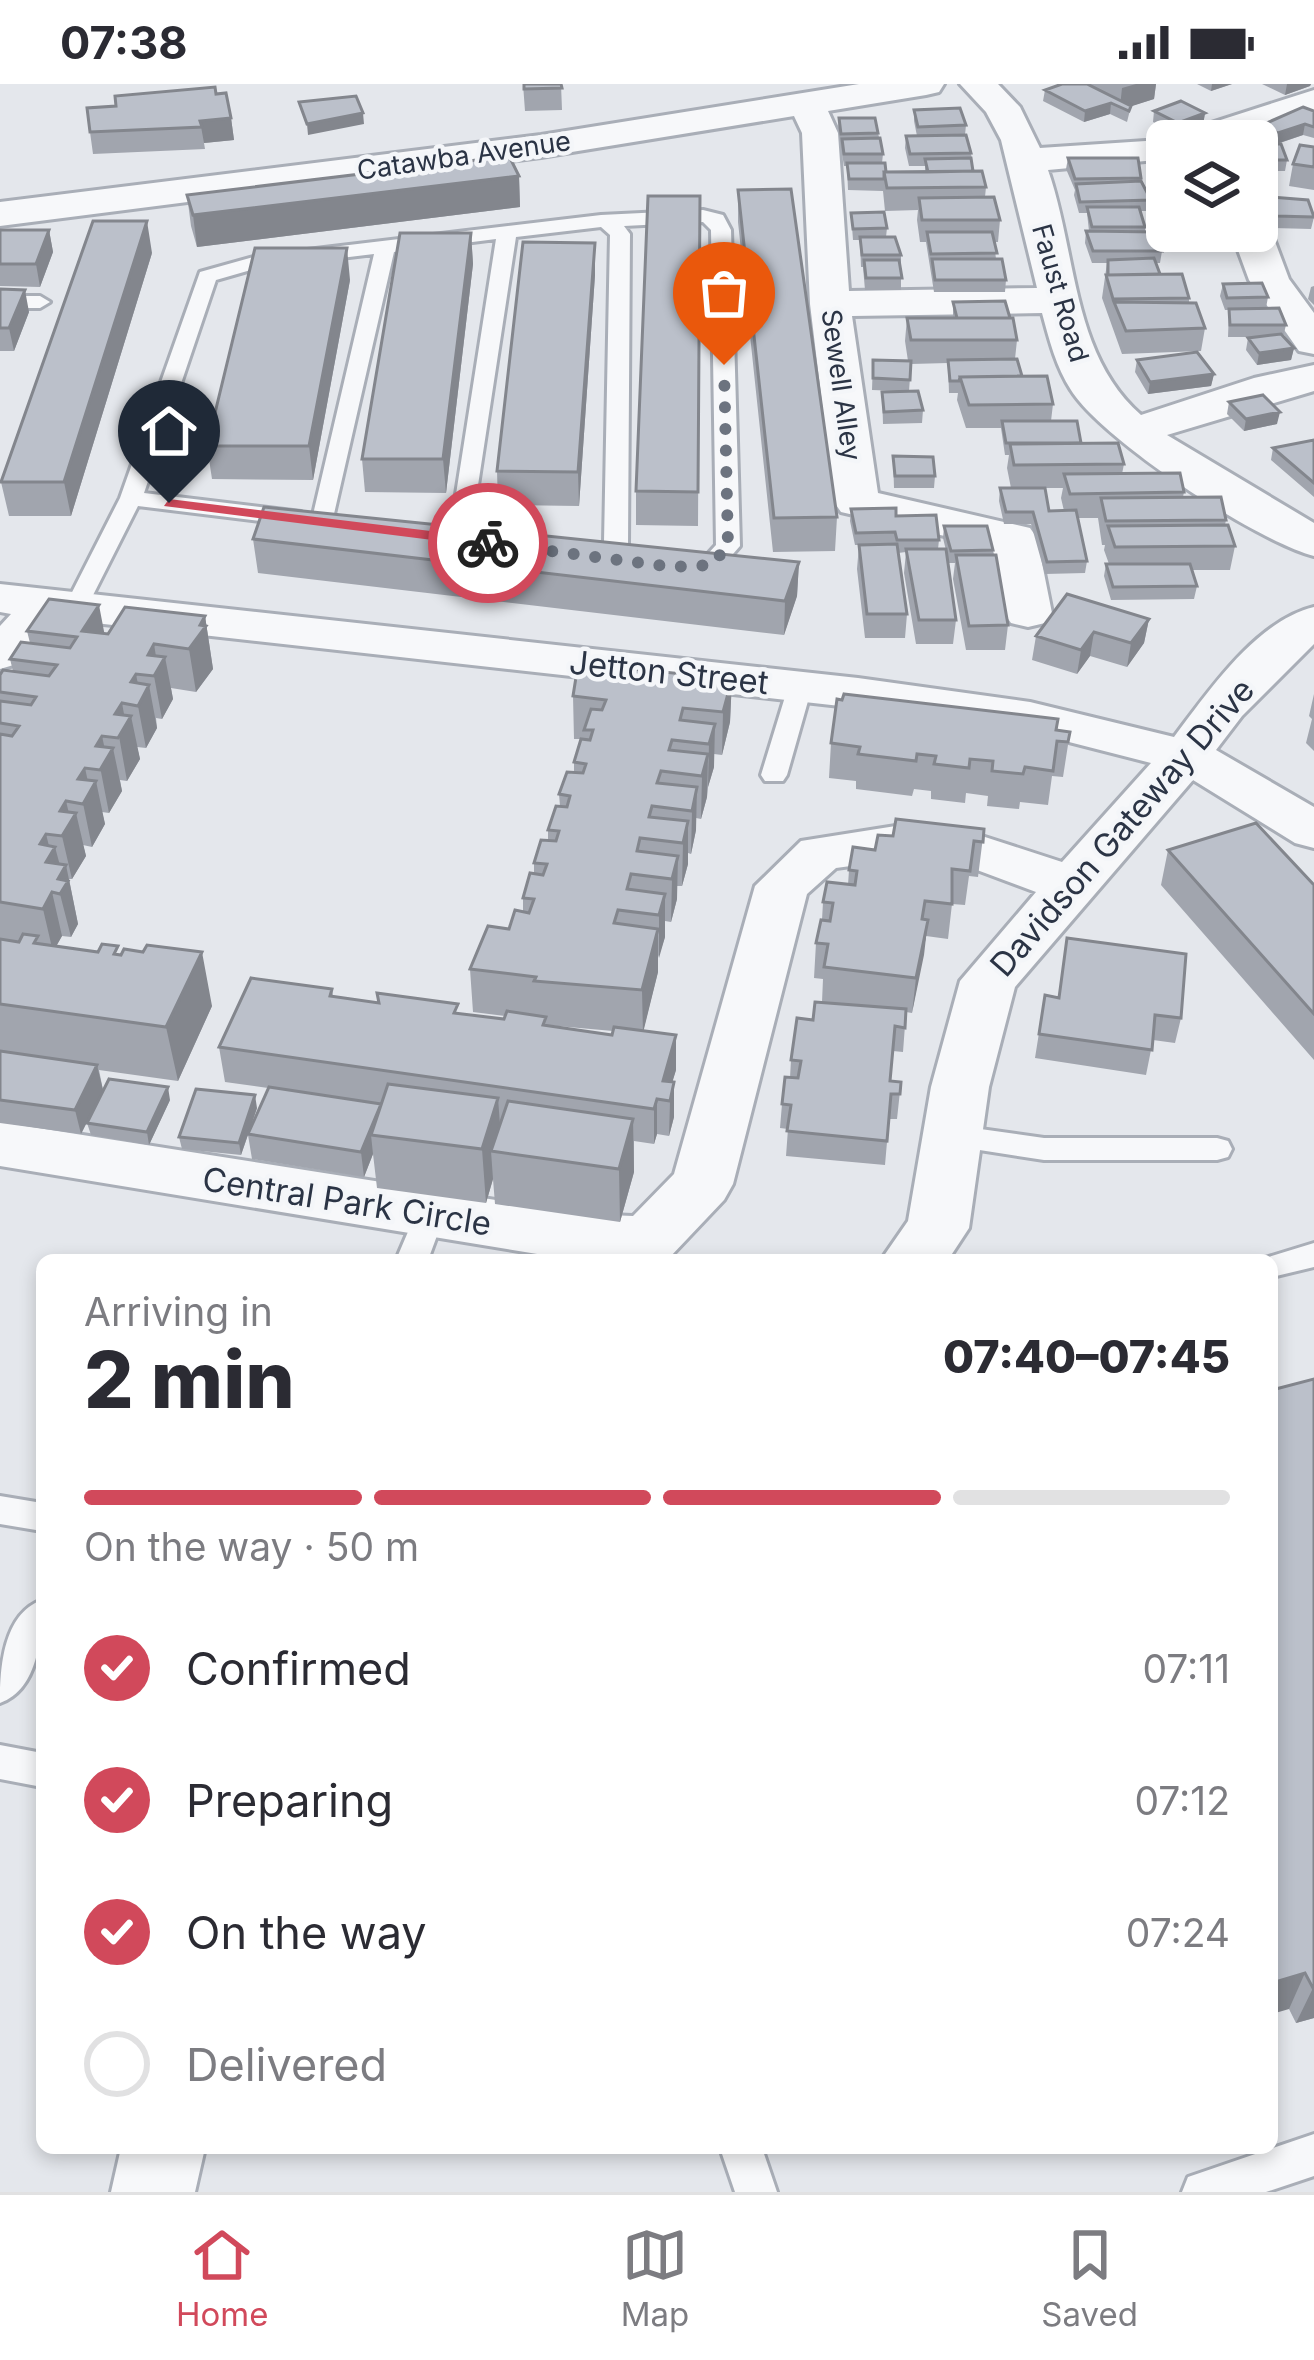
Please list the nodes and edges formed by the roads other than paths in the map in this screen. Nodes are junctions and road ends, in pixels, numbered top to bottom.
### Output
1 (926, 84) edge
2 (977, 84) edge
3 (1314, 101) edge
4 (807, 105) junction
5 (1257, 120) edge
6 (1146, 150) edge
7 (1024, 160) junction
8 (0, 214) edge
9 (601, 220) junction
10 (508, 232) junction
11 (385, 247) junction
12 (1259, 252) edge
13 (1060, 300) junction
14 (0, 302) edge
15 (40, 302) dead end
16 (830, 304) junction
17 (1314, 342) edge
18 (1314, 378) edge
19 (1136, 431) junction
20 (130, 498) junction
21 (461, 539) edge
22 (1314, 542) edge
23 (550, 550) edge
24 (595, 556) junction
25 (634, 561) edge
26 (673, 567) edge
27 (42, 602) edge
28 (1028, 613) dead end
29 (1314, 621) edge
30 (0, 654) edge
31 (800, 687) junction
32 (1186, 756) junction
33 (774, 775) dead end
34 (1314, 831) edge
35 (1072, 885) junction
36 (952, 1136) junction
37 (0, 1144) edge
38 (1216, 1149) dead end
39 (422, 1237) edge
40 (917, 1254) edge
41 (1314, 1255) edge
42 (1278, 1264) edge
43 (0, 1510) edge
44 (36, 1516) edge
45 (36, 1625) edge
46 (0, 1687) edge
47 (0, 1762) edge
48 (36, 1769) edge
49 (162, 2154) edge
50 (743, 2154) edge
51 (1314, 2155) edge
52 (1265, 2182) edge
53 (153, 2192) edge
54 (756, 2192) edge
55 (1203, 2192) edge

1 - 4 street, Catawba Avenue
2 - 7 street, Faust Road
3 - 5 street
4 - 8 street, Catawba Avenue
4 - 16 street, Sewell Alley
6 - 7 street
7 - 13 street, Faust Road
9 - 10 lane
9 - 24 lane
9 - 26 lane
10 - 11 lane
10 - 21 lane
11 - 20 lane
11 - 20 lane
12 - 17 street
13 - 16 street
13 - 19 street, Faust Road
14 - 15 lane
16 - 28 street, Sewell Alley
18 - 19 street
19 - 22 street, Faust Road
20 - 27 lane
23 - 24 lane
24 - 25 lane
27 - 30 street
27 - 31 street, Jetton Street
29 - 32 street, Davidson Gateway Drive
31 - 32 street, Jetton Street
31 - 33 lane
32 - 34 street, Jetton Street
32 - 35 street, Davidson Gateway Drive
35 - 36 street, Davidson Gateway Drive
35 - 39 street, Central Park Circle
36 - 38 lane
36 - 40 street, Davidson Gateway Drive
37 - 39 street, Central Park Circle
41 - 42 lane
43 - 44 lane
45 - 46 lane
47 - 48 lane
49 - 53 street
50 - 54 lane
51 - 52 lane
52 - 55 lane

